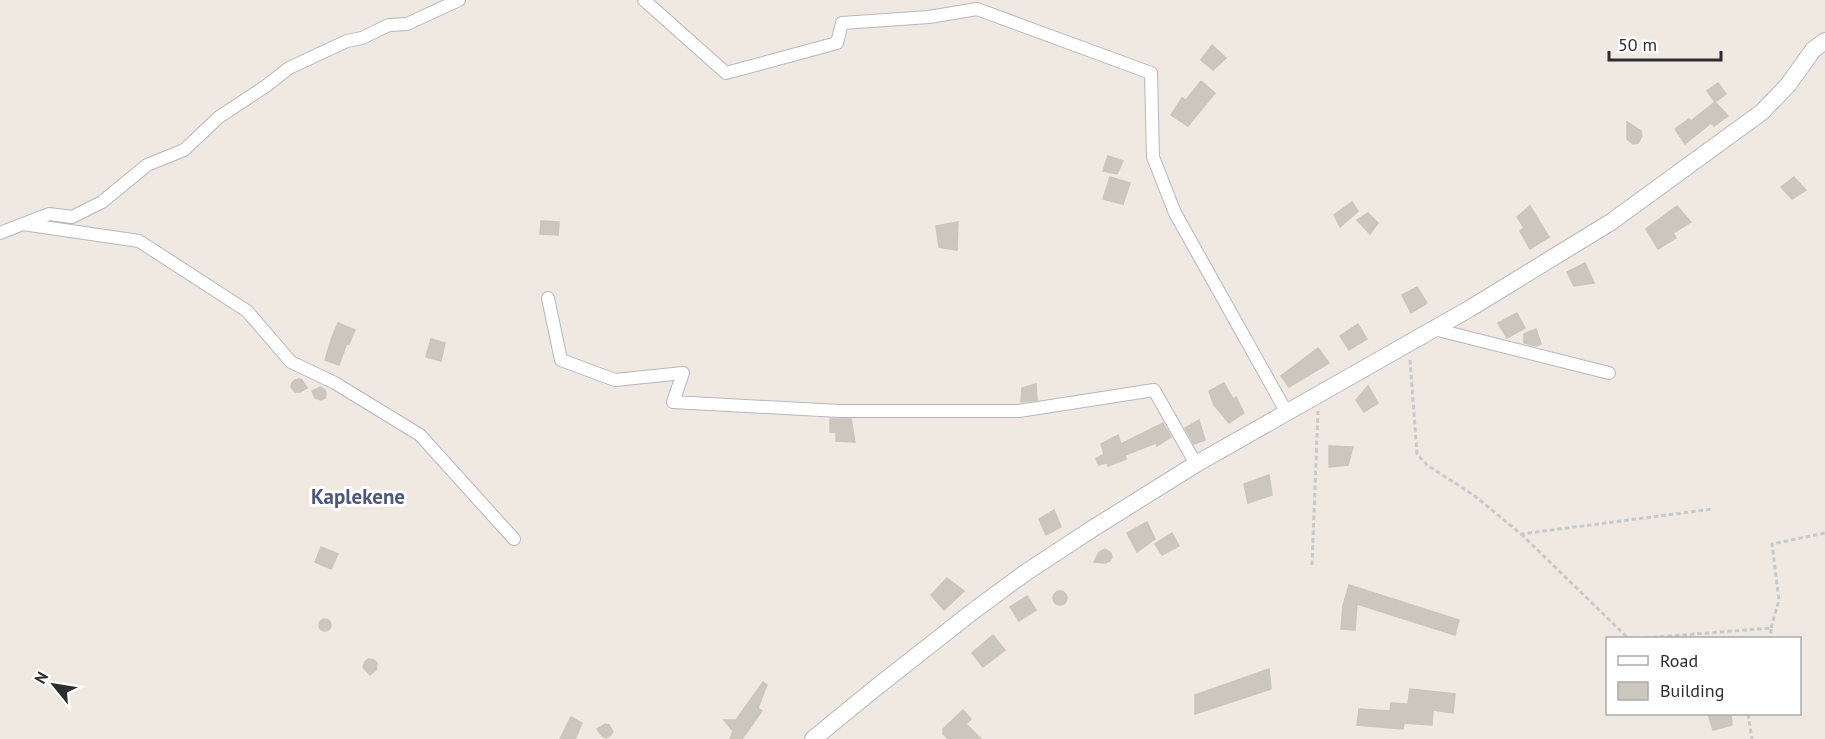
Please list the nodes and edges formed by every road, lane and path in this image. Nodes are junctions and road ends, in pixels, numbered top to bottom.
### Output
1 (459, 0) edge
2 (644, 0) edge
3 (1825, 40) edge
4 (23, 224) junction
5 (0, 233) edge
6 (548, 298) dead end
7 (1434, 330) junction
8 (1409, 343) junction
9 (1609, 373) dead end
10 (1316, 397) junction
11 (1287, 413) junction
12 (1196, 464) junction
13 (1713, 509) dead end
14 (1825, 533) edge
15 (1521, 534) junction
16 (514, 539) dead end
17 (1312, 566) dead end
18 (1772, 628) junction
19 (1626, 637) edge
20 (1668, 637) edge
21 (1771, 637) edge
22 (1748, 715) edge
23 (813, 739) edge
24 (1752, 739) edge

1 - 4 street
2 - 11 street
3 - 7 street
4 - 5 street
4 - 16 street
6 - 12 street
7 - 8 street
7 - 9 street
8 - 10 street
8 - 15 path
10 - 11 street
10 - 17 path
11 - 12 street
12 - 23 street
13 - 15 path
14 - 18 path
15 - 19 path
18 - 20 path
18 - 21 path
22 - 24 path

